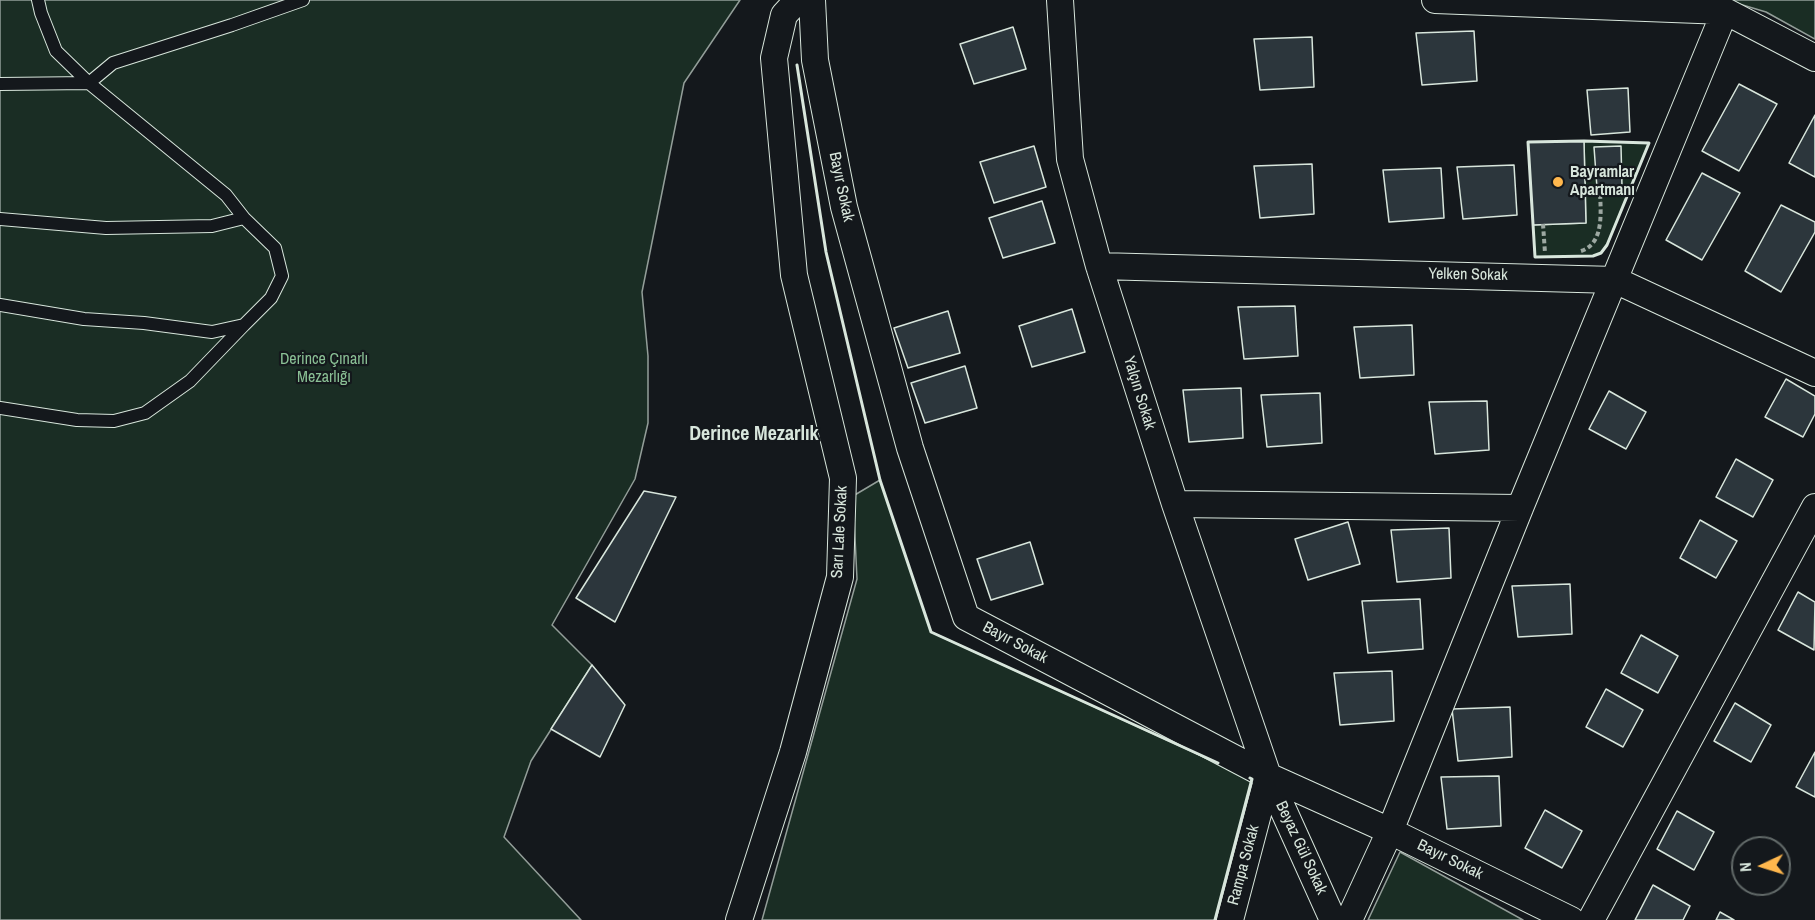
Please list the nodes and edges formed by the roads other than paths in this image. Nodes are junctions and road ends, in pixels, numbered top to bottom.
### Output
1 (38, 0) edge
2 (303, 0) edge
3 (798, 0) edge
4 (812, 0) edge
5 (1060, 0) edge
6 (1436, 0) edge
7 (1725, 11) junction
8 (1815, 58) edge
9 (89, 83) junction
10 (0, 84) edge
11 (244, 218) junction
12 (0, 219) edge
13 (1100, 266) junction
14 (1615, 280) junction
15 (0, 305) edge
16 (244, 325) junction
17 (1815, 373) edge
18 (0, 408) edge
19 (1174, 504) junction
20 (1815, 507) edge
21 (1520, 508) junction
22 (1268, 776) junction
23 (1390, 831) junction
24 (739, 920) edge
25 (1230, 920) edge
26 (1334, 920) edge
27 (1349, 920) edge
28 (1571, 920) edge
29 (1591, 920) edge

1 - 9 lane
2 - 9 lane
3 - 24 street, Sarı Lale Sokak
4 - 22 street, Bayır Sokak
5 - 13 street, Yalçın Sokak
6 - 7 street
7 - 8 street
7 - 14 street
9 - 10 lane
9 - 11 lane
11 - 12 lane
11 - 16 lane
13 - 14 street, Yelken Sokak
13 - 19 street, Yalçın Sokak
14 - 17 street, Yelken Sokak
14 - 21 street
15 - 16 lane
16 - 18 lane
19 - 21 street
19 - 22 street, Yalçın Sokak
20 - 29 street
21 - 23 street
22 - 23 street, Bayır Sokak
22 - 25 street, Rampa Sokak
22 - 26 street, Beyaz Gül Sokak
23 - 27 street
23 - 28 street, Bayır Sokak

